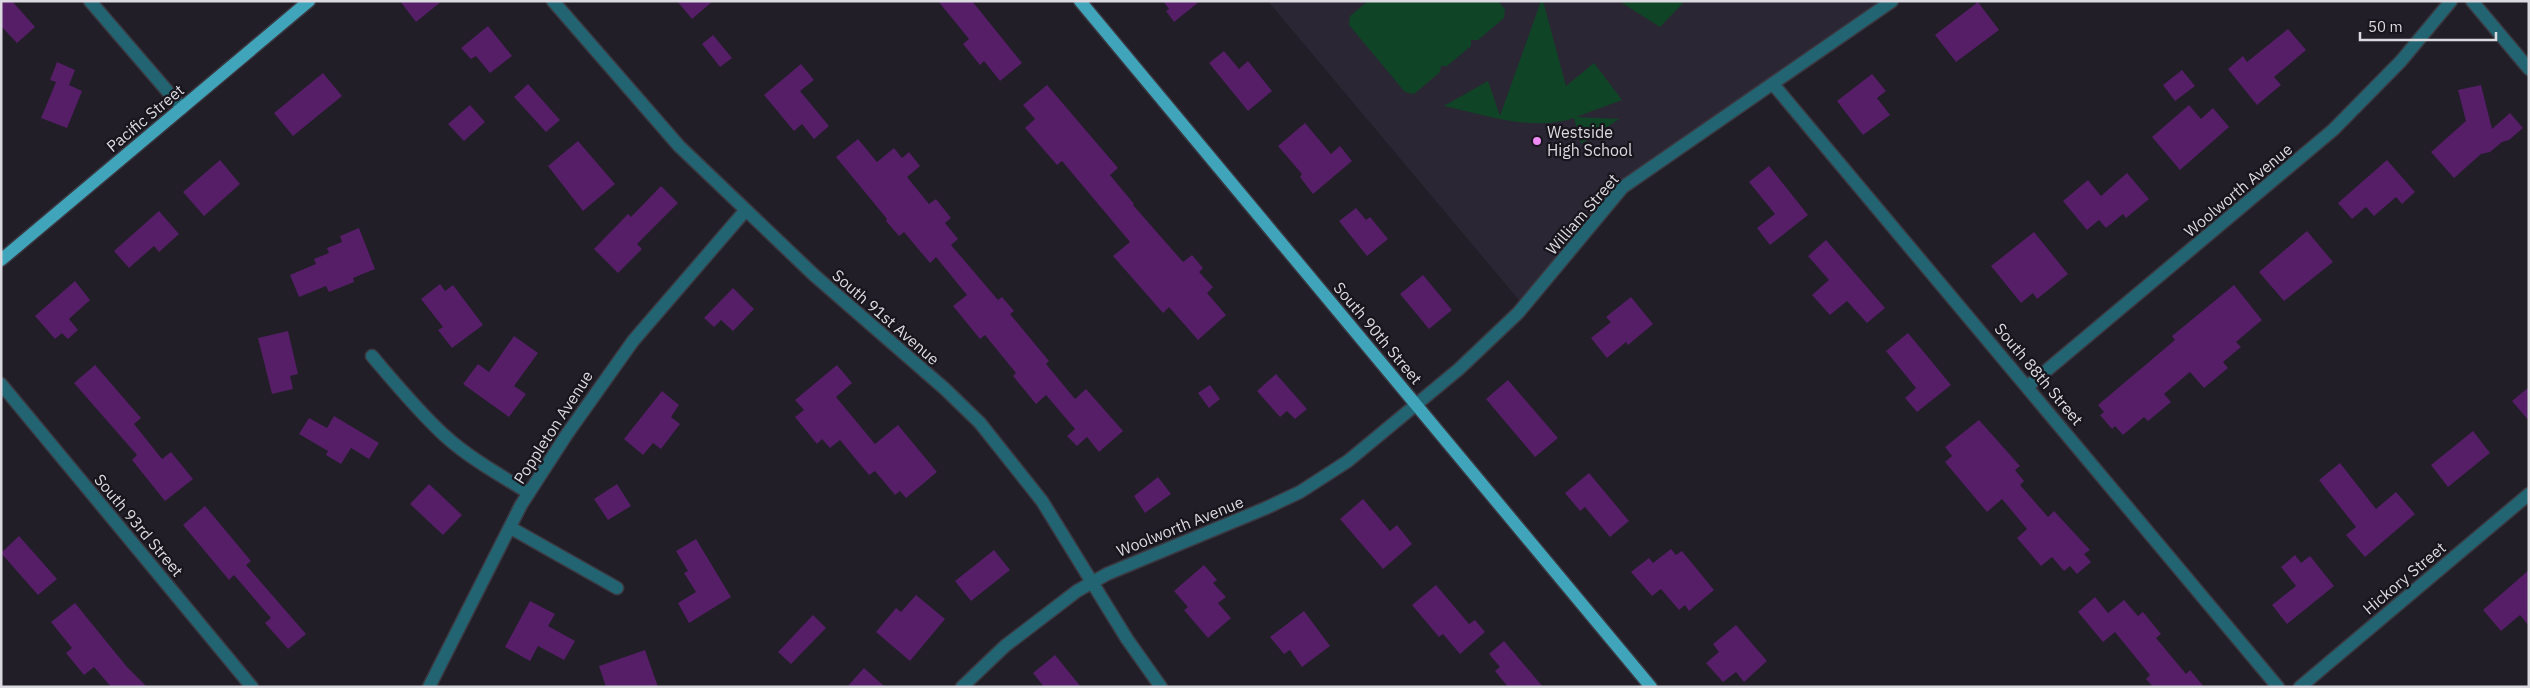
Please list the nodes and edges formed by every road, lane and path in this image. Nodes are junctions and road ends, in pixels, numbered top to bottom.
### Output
1 (90, 1) edge
2 (309, 1) edge
3 (553, 1) edge
4 (1080, 1) edge
5 (1892, 1) edge
6 (2451, 1) edge
7 (2472, 1) edge
8 (2529, 69) edge
9 (1773, 84) junction
10 (182, 108) junction
11 (745, 211) junction
12 (1, 260) edge
13 (372, 356) dead end
14 (1, 384) edge
15 (2028, 386) junction
16 (1416, 405) junction
17 (529, 493) junction
18 (2529, 494) edge
19 (511, 528) junction
20 (1092, 582) junction
21 (617, 588) dead end
22 (252, 687) edge
23 (429, 687) edge
24 (962, 687) edge
25 (1161, 687) edge
26 (1651, 687) edge
27 (2278, 687) edge
28 (2300, 687) edge

1 - 10 street
2 - 10 main road, Pacific Street
3 - 11 street, South 91st Avenue
4 - 16 main road, South 90th Street
5 - 9 street, William Street
6 - 15 street, Woolworth Avenue
7 - 8 street
9 - 15 street, South 88th Street
9 - 16 street, William Street
10 - 12 main road, Pacific Street
11 - 17 street, Poppleton Avenue
11 - 20 street, South 91st Avenue
13 - 17 street
14 - 22 street, South 93rd Street
15 - 27 street, South 88th Street
16 - 20 street, Woolworth Avenue
16 - 26 main road, South 90th Street
17 - 19 street, Poppleton Avenue
18 - 28 street, Hickory Street
19 - 21 street
19 - 23 street, Poppleton Avenue
20 - 24 street, Woolworth Avenue
20 - 25 street, South 91st Avenue

